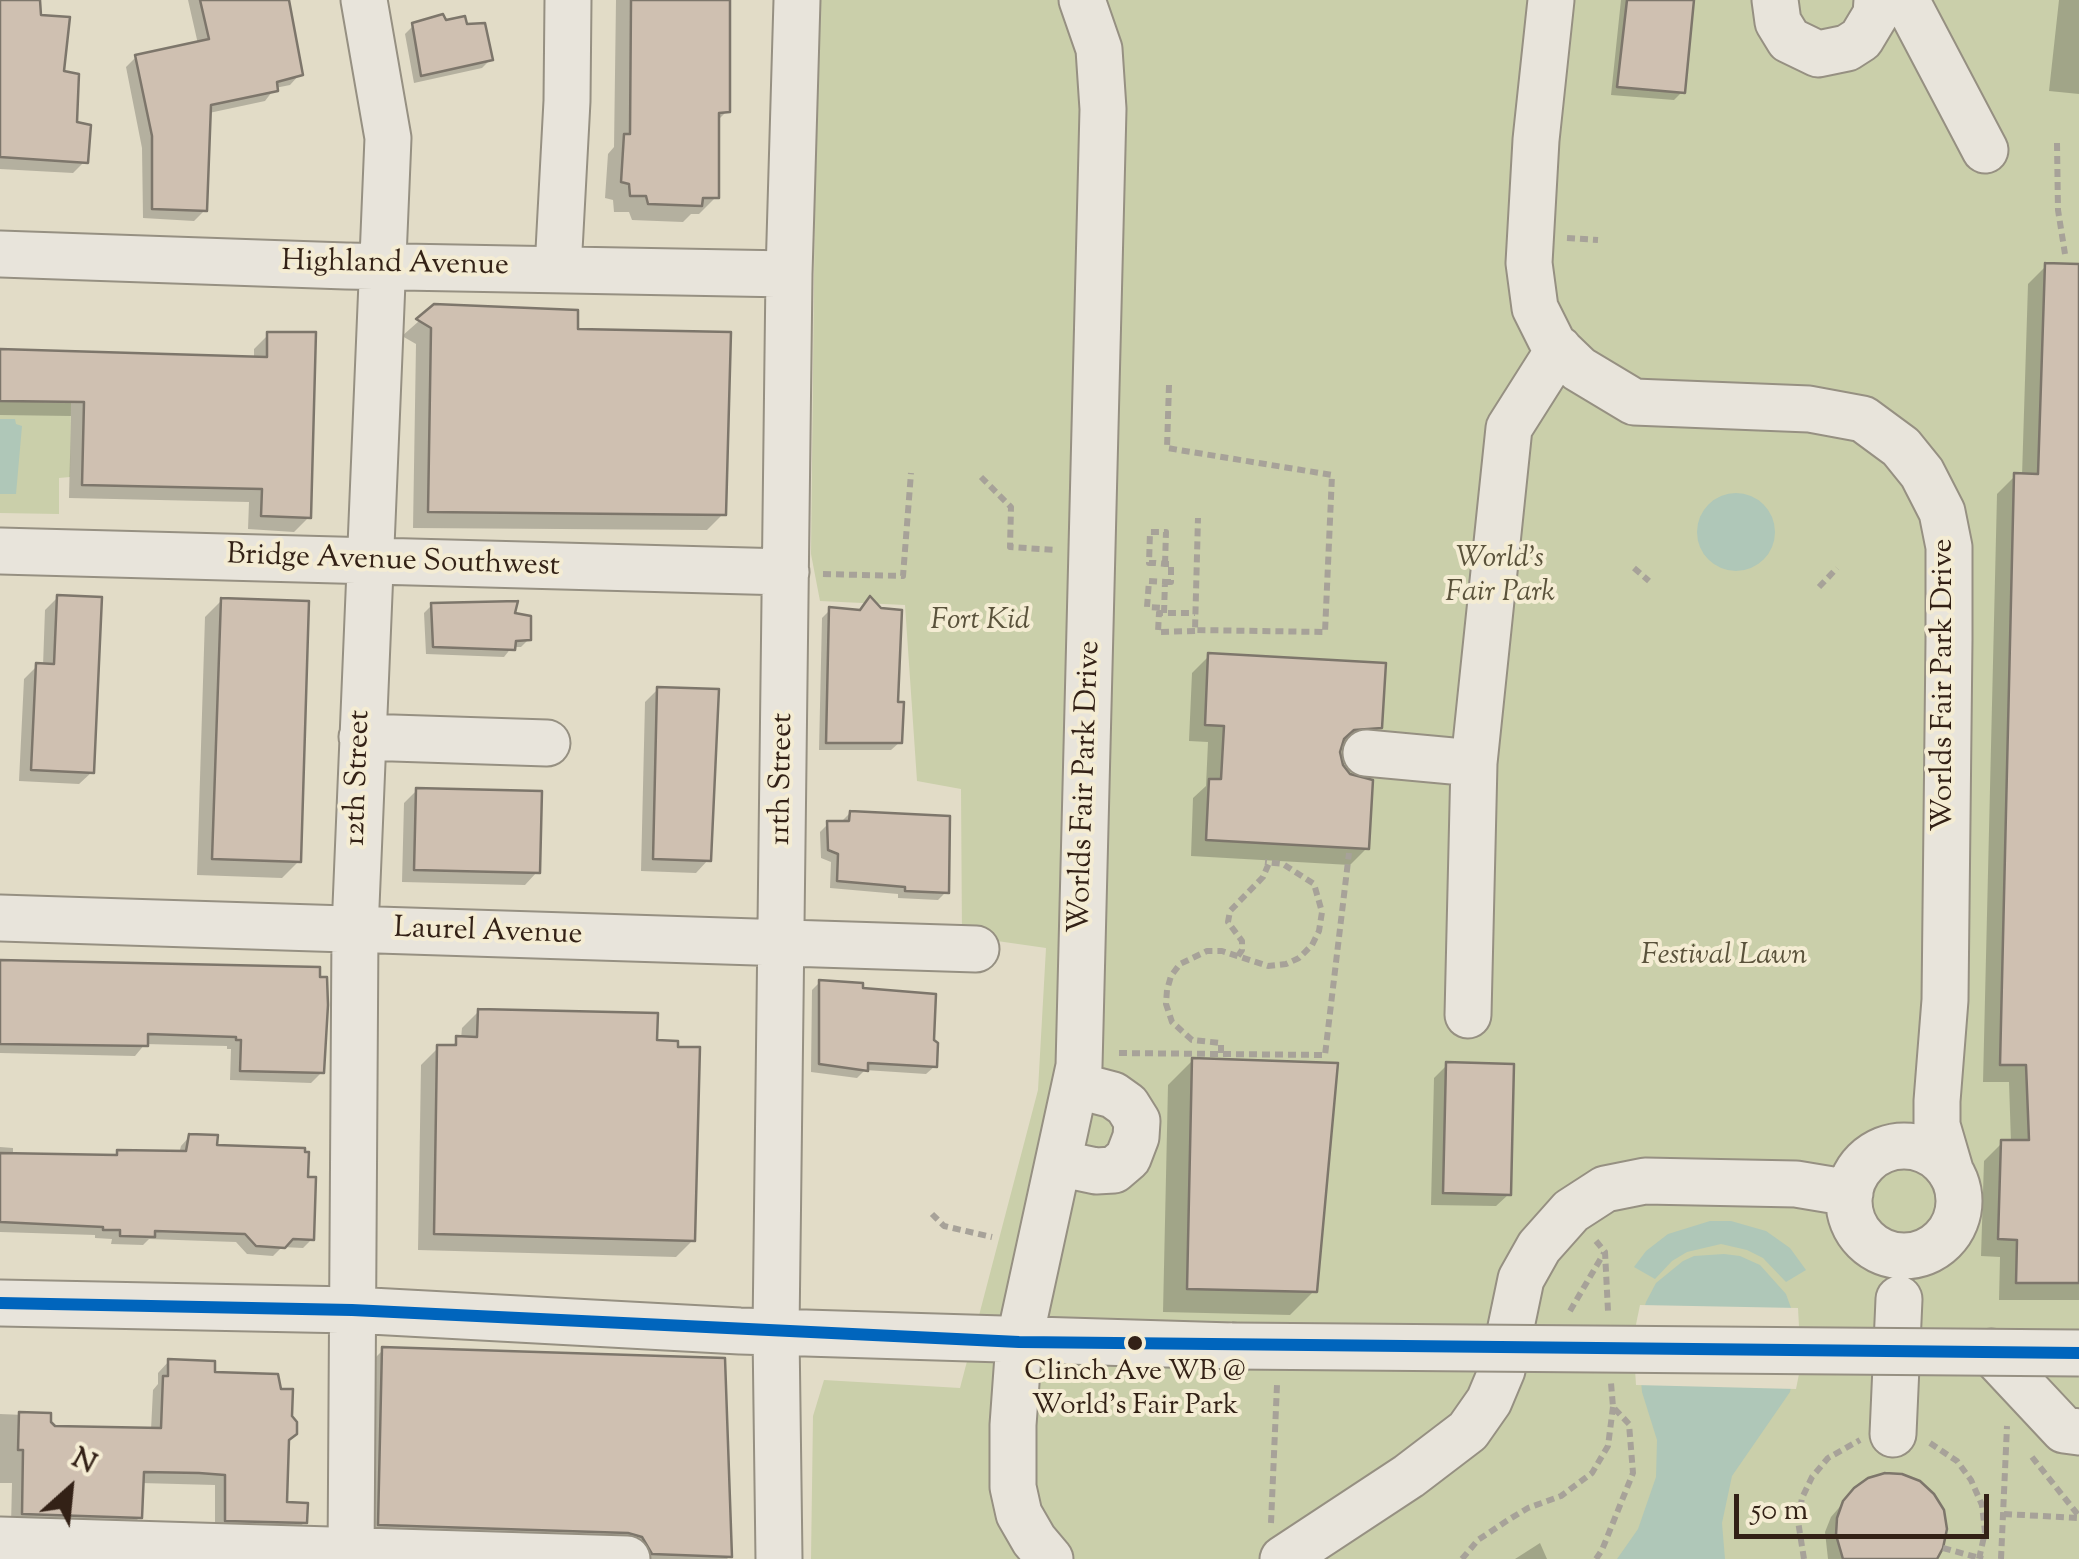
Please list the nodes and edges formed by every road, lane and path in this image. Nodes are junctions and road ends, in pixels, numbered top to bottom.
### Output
1 (364, 0) edge
2 (568, 0) edge
3 (797, 0) edge
4 (1082, 0) edge
5 (1551, 0) edge
6 (1775, 0) edge
7 (1878, 0) edge
8 (1906, 0) edge
9 (2057, 143) dead end
10 (1985, 150) dead end
11 (1556, 237) dead end
12 (1598, 240) dead end
13 (0, 254) edge
14 (2065, 254) dead end
15 (381, 265) junction
16 (558, 269) junction
17 (789, 274) junction
18 (1559, 349) junction
19 (1170, 385) dead end
20 (911, 473) dead end
21 (981, 478) dead end
22 (1198, 518) dead end
23 (1062, 550) dead end
24 (0, 551) edge
25 (369, 563) junction
26 (1155, 564) junction
27 (1165, 564) junction
28 (1634, 568) dead end
29 (1837, 568) dead end
30 (800, 573) junction
31 (1649, 581) dead end
32 (1154, 582) junction
33 (1165, 582) junction
34 (1820, 587) dead end
35 (1164, 610) junction
36 (1195, 613) junction
37 (1195, 630) junction
38 (362, 737) junction
39 (547, 743) dead end
40 (1366, 754) dead end
41 (1474, 763) junction
42 (1350, 852) dead end
43 (0, 918) edge
44 (355, 930) junction
45 (783, 945) junction
46 (976, 948) dead end
47 (1238, 956) junction
48 (1468, 1015) dead end
49 (1221, 1053) junction
50 (1118, 1054) dead end
51 (1939, 1064) junction
52 (1075, 1085) junction
53 (1058, 1163) junction
54 (1950, 1173) junction
55 (1860, 1175) junction
56 (932, 1214) dead end
57 (992, 1237) dead end
58 (1604, 1252) dead end
59 (1900, 1298) dead end
60 (0, 1303) edge
61 (352, 1310) junction
62 (1608, 1330) dead end
63 (776, 1332) junction
64 (1019, 1342) junction
65 (1991, 1352) junction
66 (2079, 1353) edge
67 (1611, 1368) dead end
68 (1278, 1370) dead end
69 (1613, 1407) junction
70 (2079, 1432) edge
71 (1892, 1434) junction
72 (2019, 1441) dead end
73 (2031, 1456) dead end
74 (2004, 1514) junction
75 (2079, 1517) edge
76 (0, 1540) edge
77 (1277, 1546) edge
78 (1944, 1548) dead end
79 (352, 1555) edge
80 (627, 1559) edge
81 (779, 1559) edge
82 (1050, 1559) edge
83 (1462, 1559) edge
84 (1596, 1559) edge
85 (1804, 1559) edge
86 (1981, 1559) edge
87 (2001, 1559) edge

1 - 15 street, 12th Street
2 - 16 street
3 - 17 street, 11th Street
4 - 52 street, Worlds Fair Park Drive
5 - 18 street, Worlds Fair Park Drive
6 - 7 street
8 - 10 street
9 - 14 path
11 - 12 path
13 - 15 street, Highland Avenue
15 - 16 street, Highland Avenue
15 - 25 street, 12th Street
16 - 17 street, Highland Avenue
17 - 30 street, 11th Street
18 - 41 street
18 - 51 street, Worlds Fair Park Drive
19 - 37 path
20 - 30 path
21 - 23 path
22 - 36 path
24 - 25 street, Bridge Avenue Southwest
25 - 30 street, Bridge Avenue Southwest
25 - 38 street, 12th Street
26 - 27 path
26 - 27 path
26 - 32 path
27 - 33 path
28 - 31 path
29 - 34 path
30 - 45 street, 11th Street
32 - 33 path
32 - 35 path
33 - 35 path
35 - 36 path
35 - 37 path
36 - 37 path
38 - 39 street
38 - 44 street, 12th Street
40 - 41 street
41 - 48 street
42 - 49 path
43 - 44 street, Laurel Avenue
44 - 45 street, Laurel Avenue
44 - 61 street, 12th Street
45 - 46 street, Laurel Avenue
45 - 63 street, 11th Street
47 - 47 path
47 - 49 path
49 - 50 path
51 - 54 street, Worlds Fair Park Drive
51 - 55 street
52 - 53 street, Worlds Fair Park Drive
52 - 53 street
53 - 64 street, Worlds Fair Park Drive
54 - 55 street
54 - 55 street
55 - 77 street
56 - 57 path
58 - 62 path
59 - 71 street
60 - 61 street
61 - 63 street
61 - 79 street, 12th Street
63 - 64 street
63 - 81 street, 11th Street
64 - 65 street, bridge
64 - 82 street, Worlds Fair Park Drive
65 - 66 street, bridge
65 - 70 street
67 - 69 path
68 - 77 path
69 - 83 path
69 - 84 path
71 - 85 path
71 - 86 path
72 - 74 path
73 - 75 path
74 - 75 path
74 - 87 path
76 - 79 street
78 - 86 path, bridge
79 - 80 street

